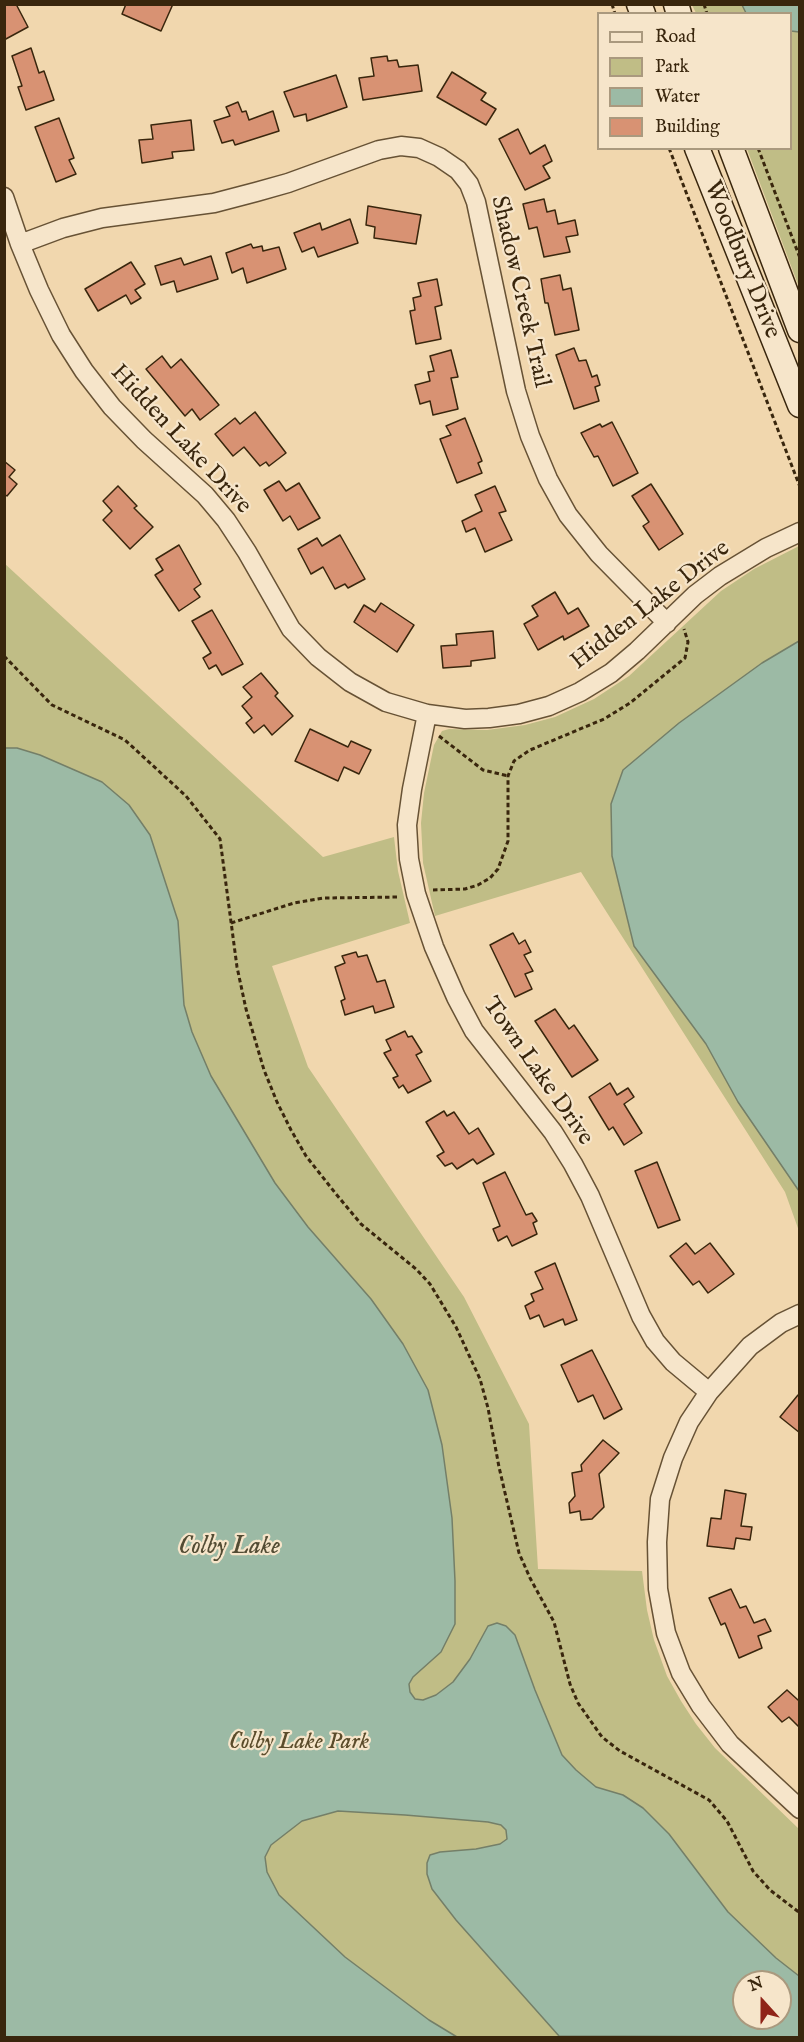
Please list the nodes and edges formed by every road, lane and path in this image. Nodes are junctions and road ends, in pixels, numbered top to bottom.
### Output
1 (670, 150) edge
2 (698, 150) edge
3 (732, 150) edge
4 (759, 150) edge
5 (4, 197) edge
6 (20, 244) junction
7 (800, 258) edge
8 (800, 330) edge
9 (800, 405) edge
10 (800, 487) edge
11 (800, 532) edge
12 (670, 620) junction
13 (4, 656) edge
14 (428, 714) junction
15 (508, 776) junction
16 (433, 891) dead end
17 (398, 898) dead end
18 (231, 923) junction
19 (800, 1314) edge
20 (709, 1392) junction
21 (800, 1809) edge
22 (800, 1913) edge

1 - 10 path
2 - 9 main road, Woodbury Drive
3 - 8 main road, Woodbury Drive
4 - 7 path
5 - 6 street, Hidden Lake Drive
6 - 12 street, Shadow Creek Trail
6 - 14 street, Hidden Lake Drive
11 - 12 street, Hidden Lake Drive
12 - 14 street, Hidden Lake Drive
12 - 15 path
13 - 18 path
14 - 15 path
14 - 20 street, Town Lake Drive
15 - 16 path
17 - 18 path
18 - 22 path
19 - 20 street
20 - 21 street

